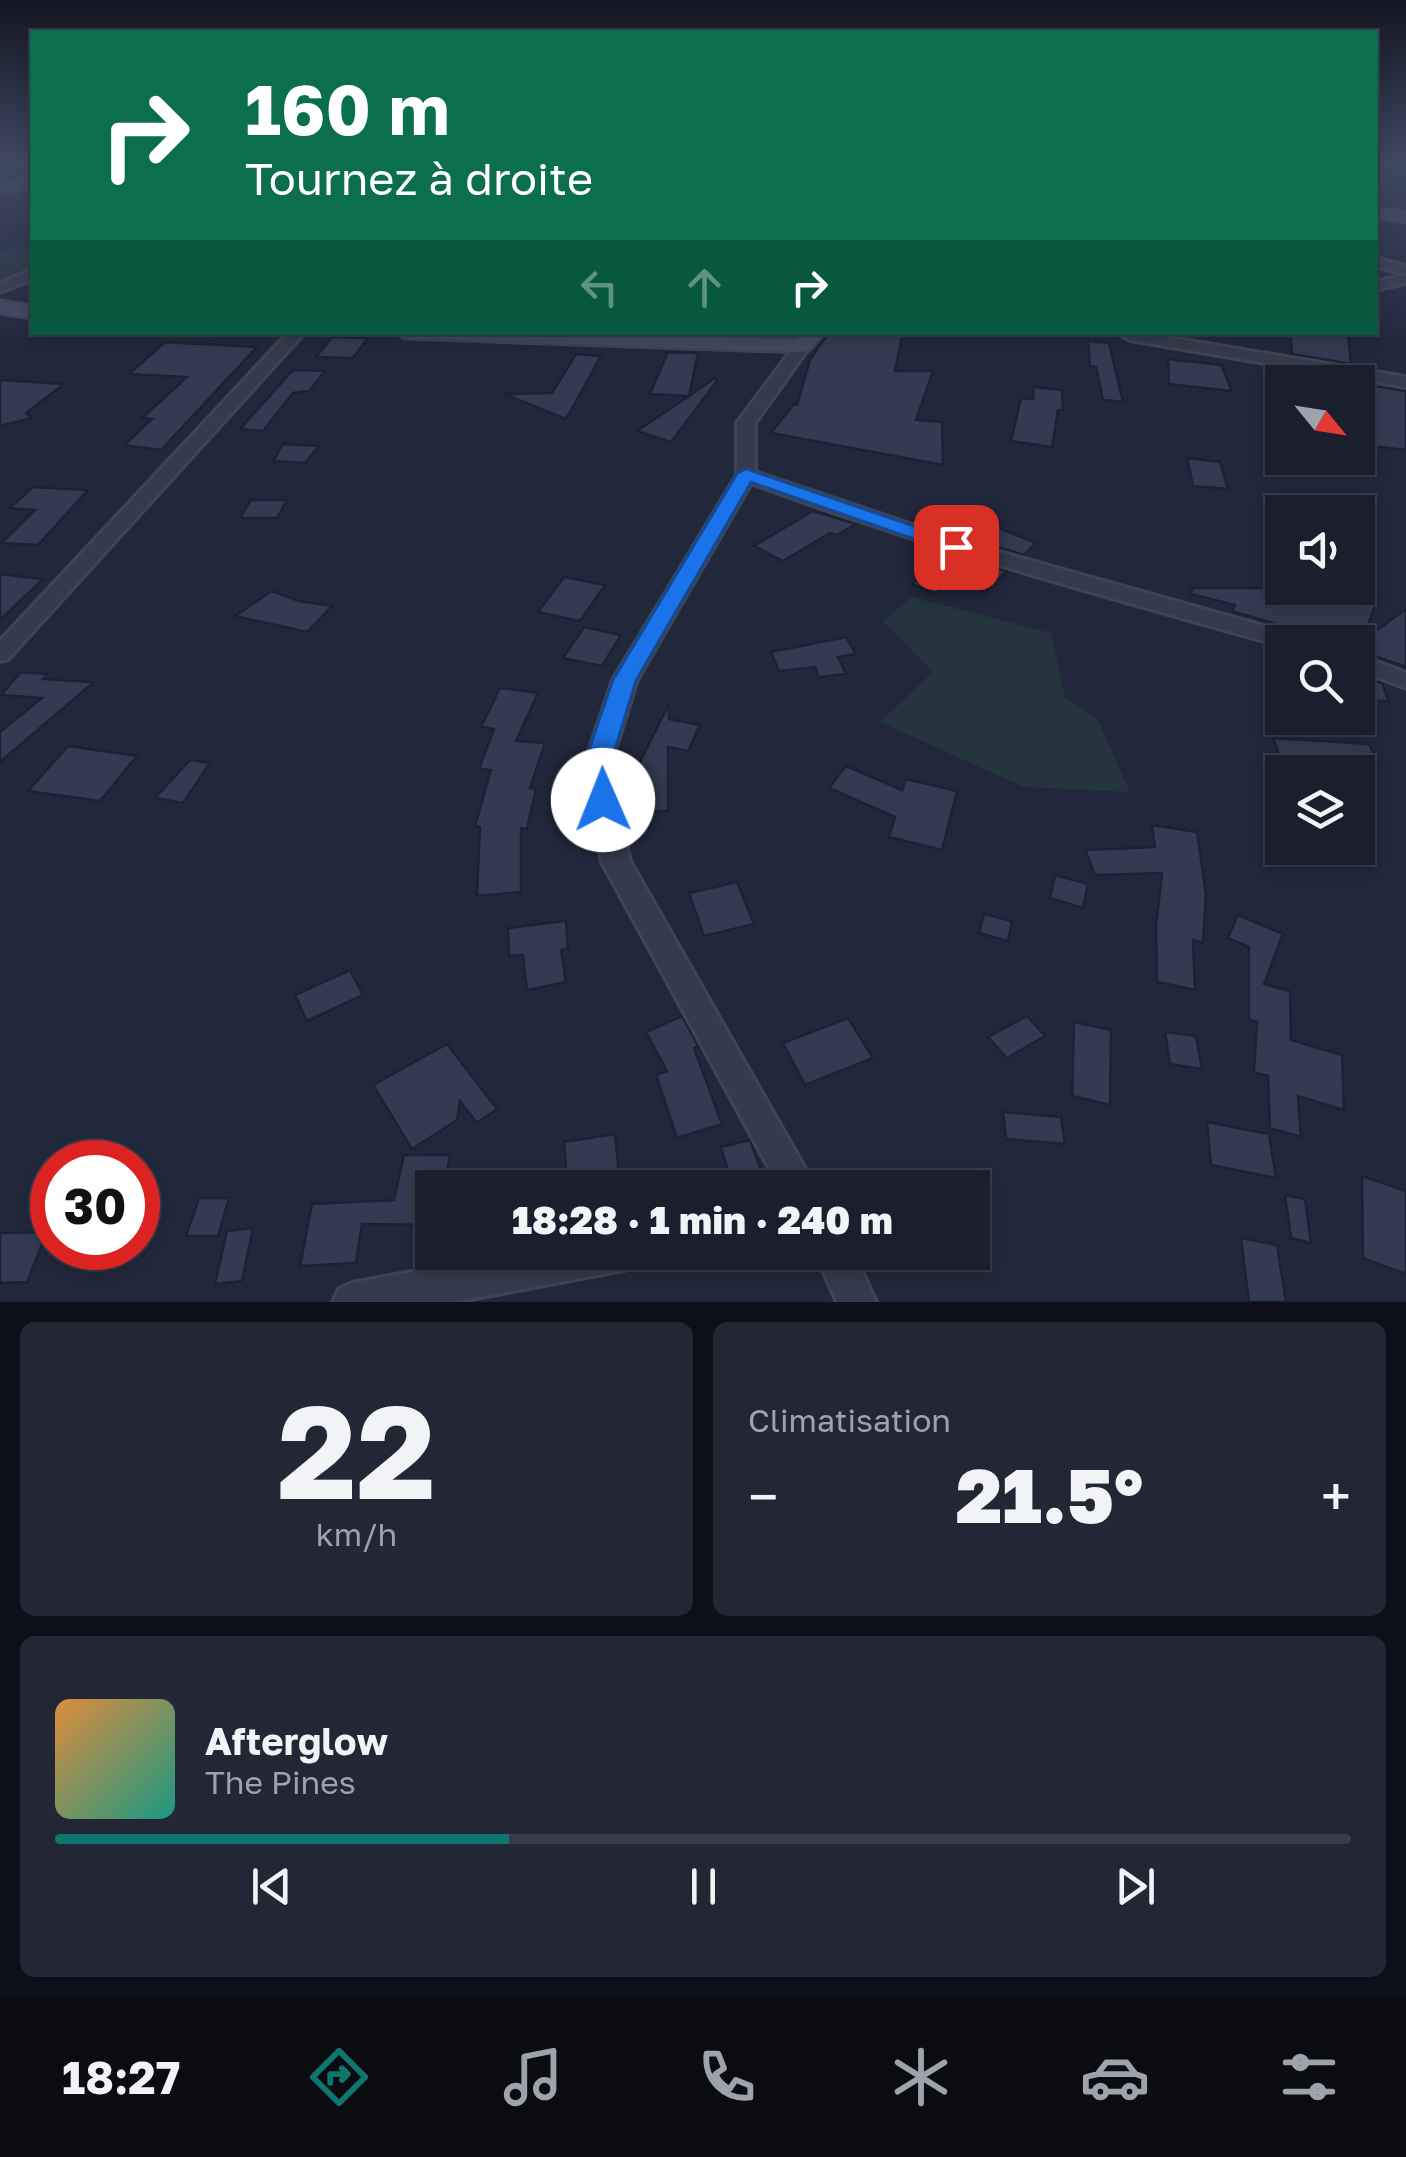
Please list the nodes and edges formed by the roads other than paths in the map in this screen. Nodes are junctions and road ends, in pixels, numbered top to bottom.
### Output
1 (1378, 263) edge
2 (1406, 270) edge
3 (30, 275) edge
4 (1406, 279) edge
5 (1378, 285) edge
6 (0, 288) edge
7 (0, 307) edge
8 (30, 312) edge
9 (295, 335) edge
10 (578, 335) edge
11 (1125, 335) edge
12 (1134, 335) edge
13 (1130, 336) junction
14 (809, 339) edge
15 (1406, 382) edge
16 (746, 474) junction
17 (1265, 634) edge
18 (0, 654) edge
19 (1375, 669) edge
20 (1406, 681) edge
21 (789, 1170) edge
22 (526, 1270) edge
23 (841, 1270) edge
24 (352, 1302) edge
25 (856, 1302) edge

1 - 2 street
3 - 6 street
4 - 5 street
7 - 8 street
9 - 18 street
10 - 14 street
11 - 13 street
12 - 13 street
13 - 15 street
14 - 16 street
16 - 17 street
16 - 21 street
19 - 20 street
22 - 24 street
23 - 25 street

